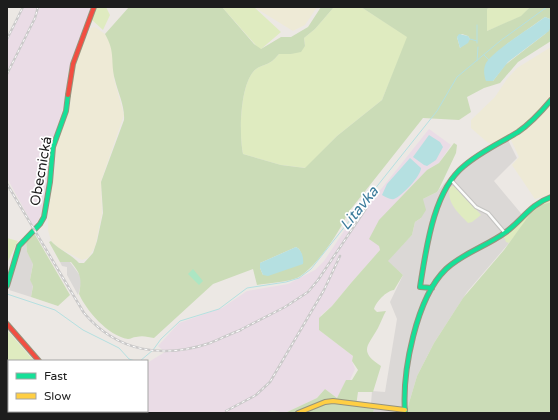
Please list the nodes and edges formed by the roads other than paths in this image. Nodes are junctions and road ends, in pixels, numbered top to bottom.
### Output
1 (94, 7) edge
2 (551, 100) edge
3 (452, 181) junction
4 (551, 197) edge
5 (505, 232) junction
6 (7, 286) edge
7 (432, 288) junction
8 (7, 324) edge
9 (38, 360) edge
10 (405, 412) edge
11 (298, 413) edge

1 - 6 street, Obecnická
2 - 3 street
3 - 5 street
3 - 7 street
4 - 5 street
5 - 7 street
7 - 10 street
8 - 9 street
10 - 11 street

